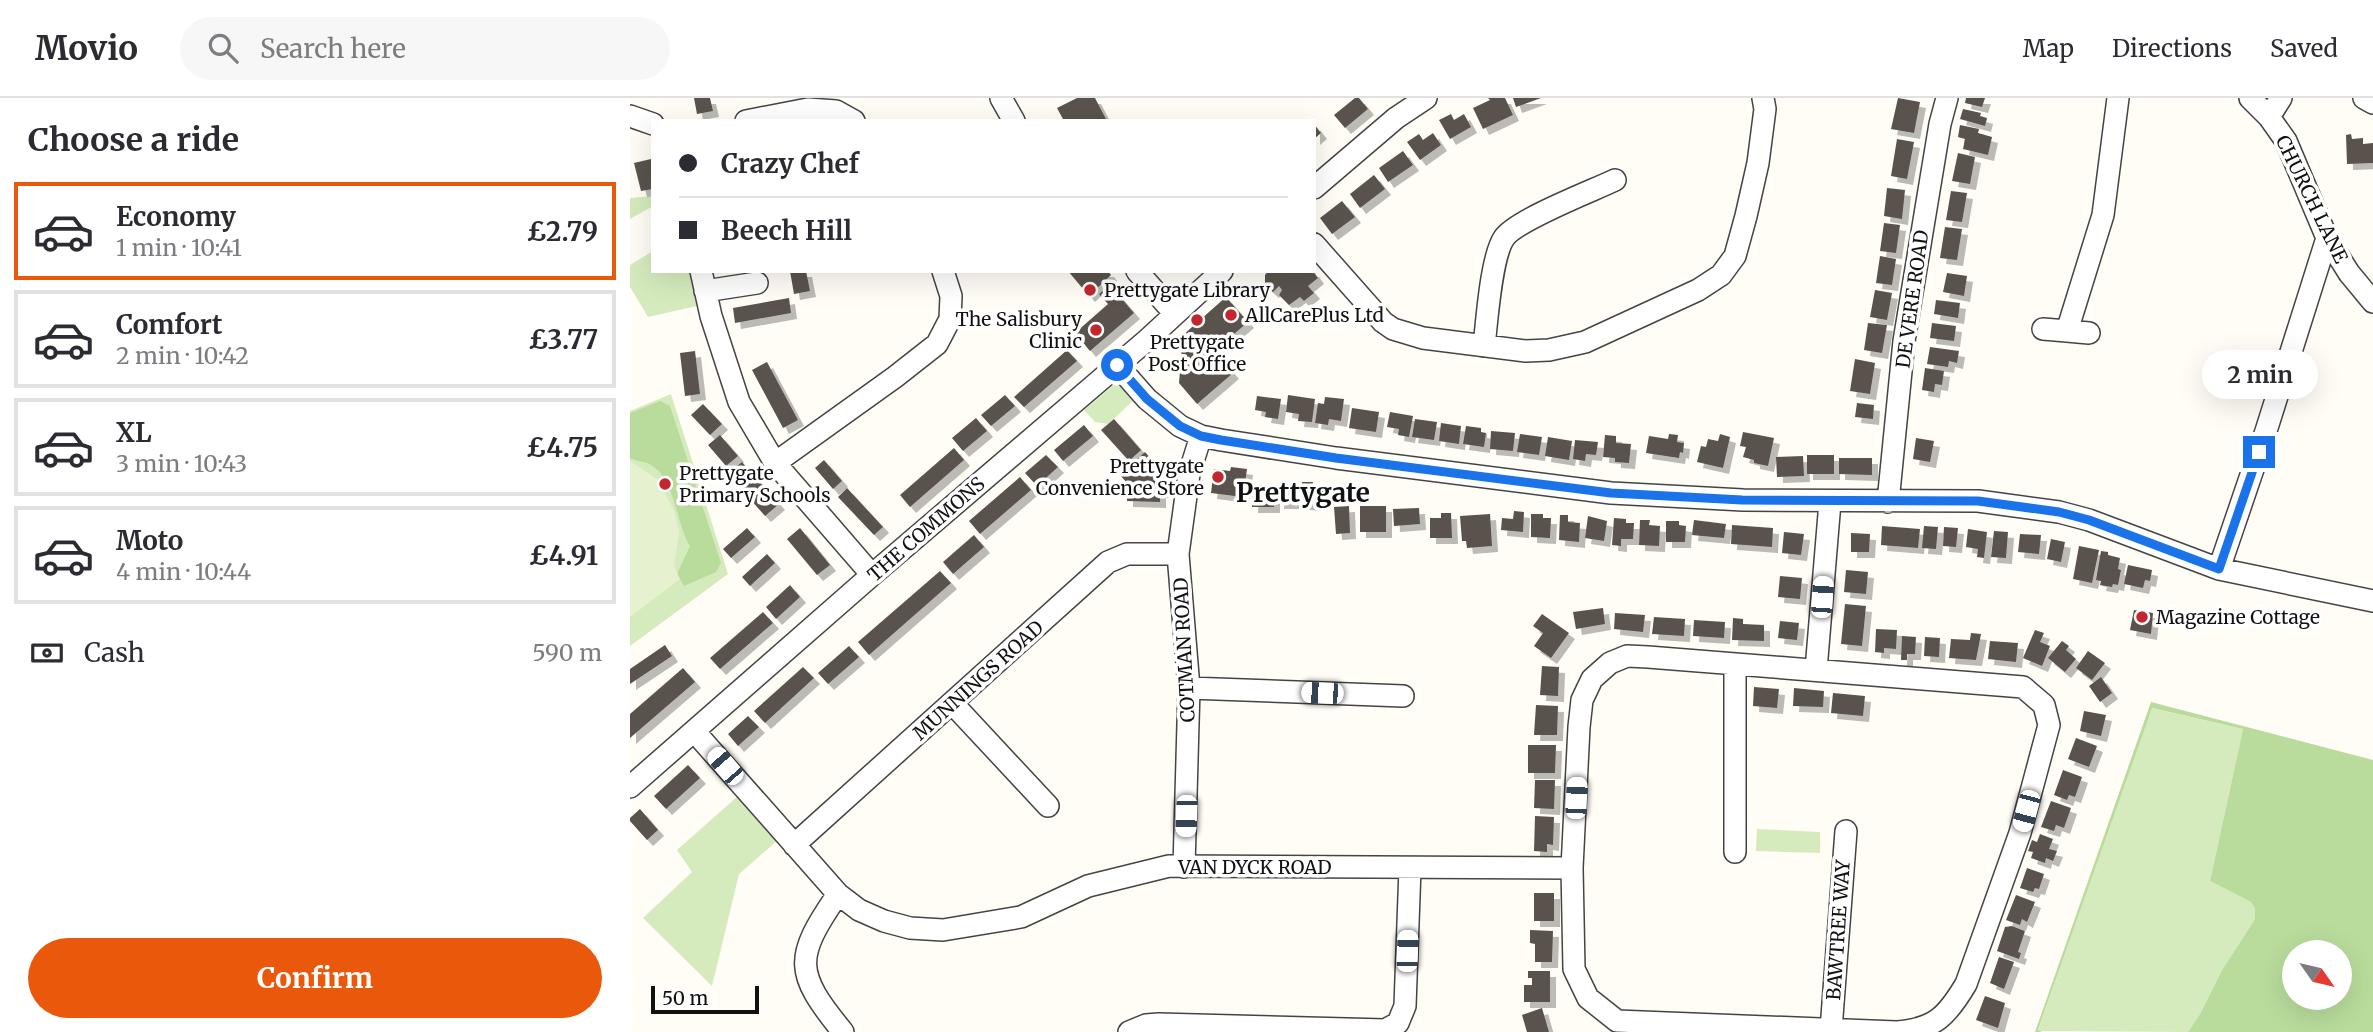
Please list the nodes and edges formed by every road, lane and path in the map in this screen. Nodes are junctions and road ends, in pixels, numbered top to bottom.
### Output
1 (1001, 98) edge
2 (1426, 98) edge
3 (1763, 98) edge
4 (1947, 98) edge
5 (2118, 98) edge
6 (2250, 98) edge
7 (2281, 98) edge
8 (2364, 98) edge
9 (2373, 103) edge
10 (630, 116) edge
11 (2269, 117) junction
12 (756, 119) edge
13 (850, 119) edge
14 (1013, 119) edge
15 (651, 123) edge
16 (1615, 180) dead end
17 (1316, 186) edge
18 (2327, 238) junction
19 (1316, 246) edge
20 (944, 273) edge
21 (1139, 273) edge
22 (1220, 273) edge
23 (703, 281) edge
24 (757, 282) dead end
25 (2373, 302) edge
26 (1175, 314) junction
27 (2043, 329) dead end
28 (2067, 331) junction
29 (2090, 333) dead end
30 (1484, 346) junction
31 (1117, 365) junction
32 (1201, 436) junction
33 (775, 463) junction
34 (1830, 502) junction
35 (1888, 502) junction
36 (1178, 554) junction
37 (2219, 569) junction
38 (872, 575) junction
39 (2373, 601) edge
40 (1735, 664) junction
41 (1816, 670) junction
42 (1189, 688) junction
43 (1402, 696) dead end
44 (952, 703) junction
45 (694, 731) junction
46 (630, 787) edge
47 (1048, 806) dead end
48 (1846, 831) dead end
49 (794, 845) junction
50 (1735, 852) dead end
51 (1184, 867) junction
52 (1410, 868) junction
53 (1572, 869) junction
54 (838, 894) junction
55 (1831, 1030) junction
56 (843, 1032) edge
57 (1129, 1032) edge
58 (1897, 1032) edge

1 - 14 street
2 - 17 street
3 - 30 street
4 - 35 street, DE VERE ROAD
5 - 28 street
6 - 11 street, CHURCH LANE
7 - 11 street
8 - 9 street
10 - 15 street
11 - 18 street, CHURCH LANE
12 - 13 street
16 - 30 street
18 - 25 street, CHURCH LANE
18 - 37 street
19 - 30 street
20 - 33 street
21 - 26 street
22 - 26 street, THE COMMONS
23 - 24 street
23 - 33 street
26 - 31 street, THE COMMONS
27 - 28 street
28 - 29 street
31 - 32 street
31 - 38 street, THE COMMONS
32 - 34 street
32 - 36 street, COTMAN ROAD
33 - 38 street
34 - 35 street
34 - 41 street
35 - 37 street
36 - 42 street, COTMAN ROAD
36 - 44 street, MUNNINGS ROAD
37 - 39 street
38 - 45 street, THE COMMONS
40 - 41 street
40 - 50 street
40 - 53 street
41 - 58 street
42 - 43 street
42 - 51 street, COTMAN ROAD
44 - 47 street
44 - 49 street, MUNNINGS ROAD
45 - 46 street, THE COMMONS
45 - 49 street, VAN DYCK ROAD
48 - 55 street, BAWTREE WAY
49 - 54 street, VAN DYCK ROAD
51 - 52 street, VAN DYCK ROAD
51 - 54 street, VAN DYCK ROAD
52 - 53 street, VAN DYCK ROAD
52 - 57 street
53 - 55 street
54 - 56 street
55 - 58 street

